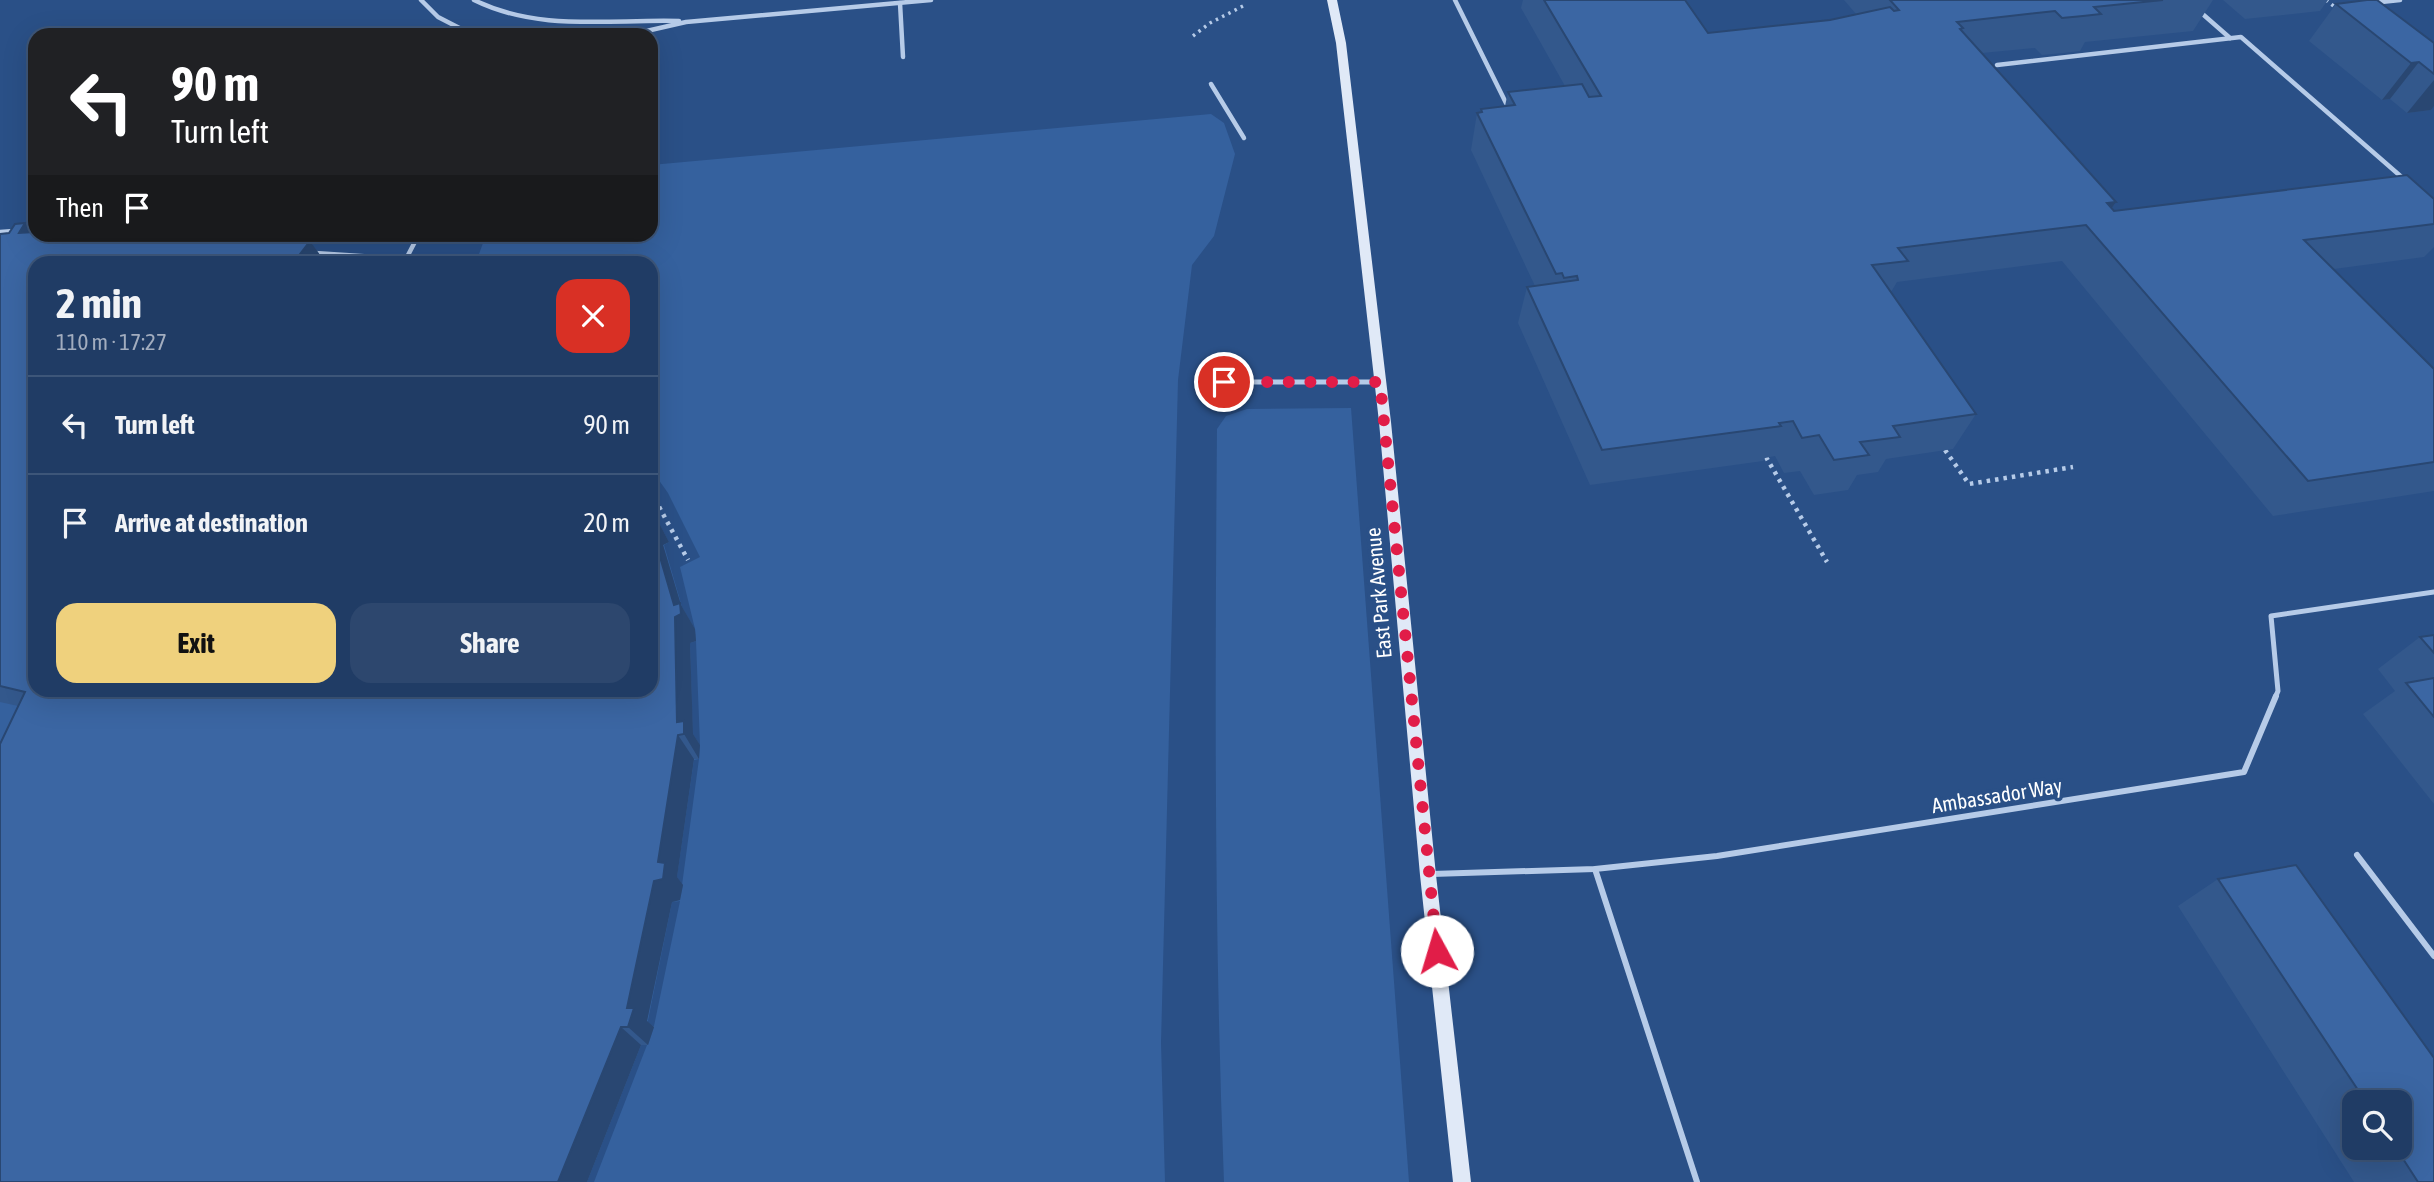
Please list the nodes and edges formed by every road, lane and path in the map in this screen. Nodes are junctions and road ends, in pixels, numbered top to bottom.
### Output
1 (421, 0) edge
2 (474, 0) edge
3 (931, 0) edge
4 (1332, 0) edge
5 (1455, 0) edge
6 (2367, 0) edge
7 (2400, 0) edge
8 (900, 3) junction
9 (1245, 5) dead end
10 (2195, 8) dead end
11 (686, 22) junction
12 (458, 28) edge
13 (658, 28) edge
14 (1193, 36) dead end
15 (2230, 38) junction
16 (903, 57) dead end
17 (1997, 65) edge
18 (1212, 84) dead end
19 (1506, 103) edge
20 (1244, 138) dead end
21 (2413, 186) edge
22 (23, 231) edge
23 (0, 232) edge
24 (311, 252) dead end
25 (353, 256) edge
26 (1198, 382) dead end
27 (1380, 382) junction
28 (1945, 450) edge
29 (1766, 457) edge
30 (2073, 467) dead end
31 (658, 502) edge
32 (688, 560) dead end
33 (1827, 562) dead end
34 (2434, 592) edge
35 (2357, 855) dead end
36 (1595, 869) junction
37 (1429, 874) junction
38 (2434, 956) edge
39 (1462, 1182) edge
40 (1697, 1182) edge

1 - 12 lane
2 - 11 lane
3 - 8 lane
4 - 27 main road, East Park Avenue
5 - 19 lane
6 - 7 lane
8 - 11 lane
8 - 16 lane
9 - 14 path
10 - 15 lane
11 - 13 lane
15 - 17 lane
15 - 21 lane
18 - 20 lane
22 - 23 lane
24 - 25 lane
26 - 27 lane
27 - 37 main road, East Park Avenue
28 - 30 path
29 - 33 path
31 - 32 path
34 - 36 lane, Ambassador Way
35 - 38 lane
36 - 37 lane, Ambassador Way
36 - 40 lane
37 - 39 main road, East Park Avenue

